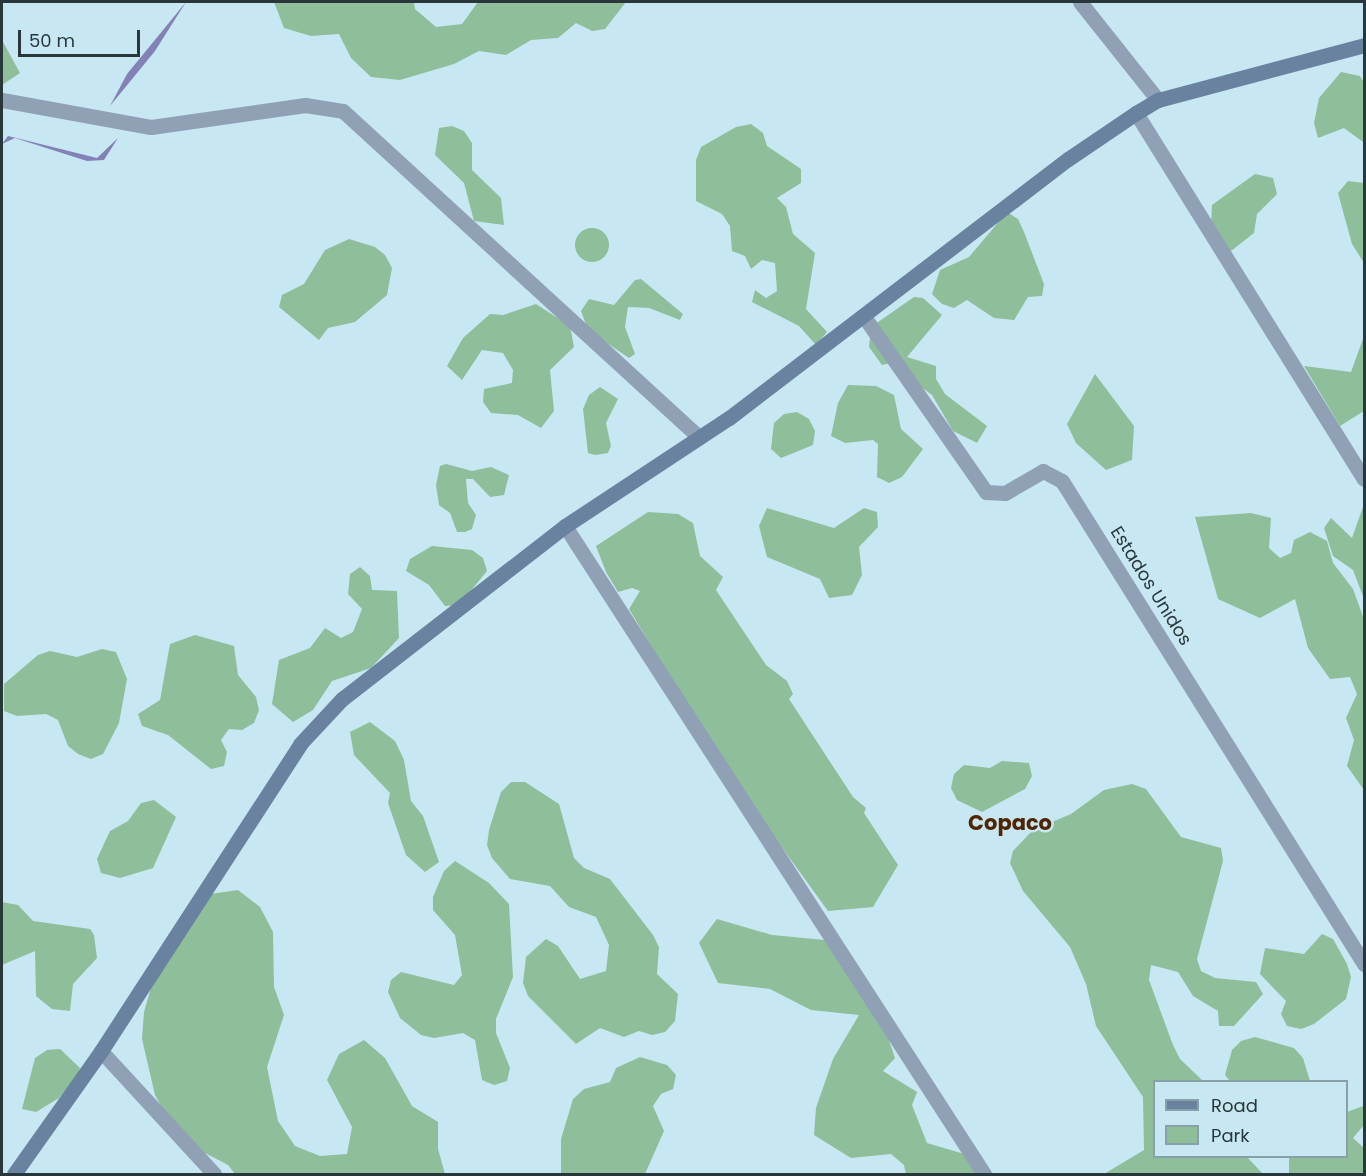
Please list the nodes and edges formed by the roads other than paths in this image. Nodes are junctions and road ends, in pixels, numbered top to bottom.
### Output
1 (1080, 2) edge
2 (1365, 45) edge
3 (2, 100) edge
4 (1158, 100) junction
5 (1136, 113) junction
6 (865, 318) junction
7 (699, 437) junction
8 (1365, 479) edge
9 (565, 526) junction
10 (1365, 964) edge
11 (101, 1051) junction
12 (14, 1174) edge
13 (214, 1174) edge
14 (984, 1174) edge

1 - 4 street
2 - 4 street
3 - 7 street
4 - 5 street
5 - 6 street
5 - 8 street
6 - 7 street
6 - 10 street, Estados Unidos
7 - 9 street
9 - 11 street
9 - 14 street
11 - 12 street
11 - 13 street

